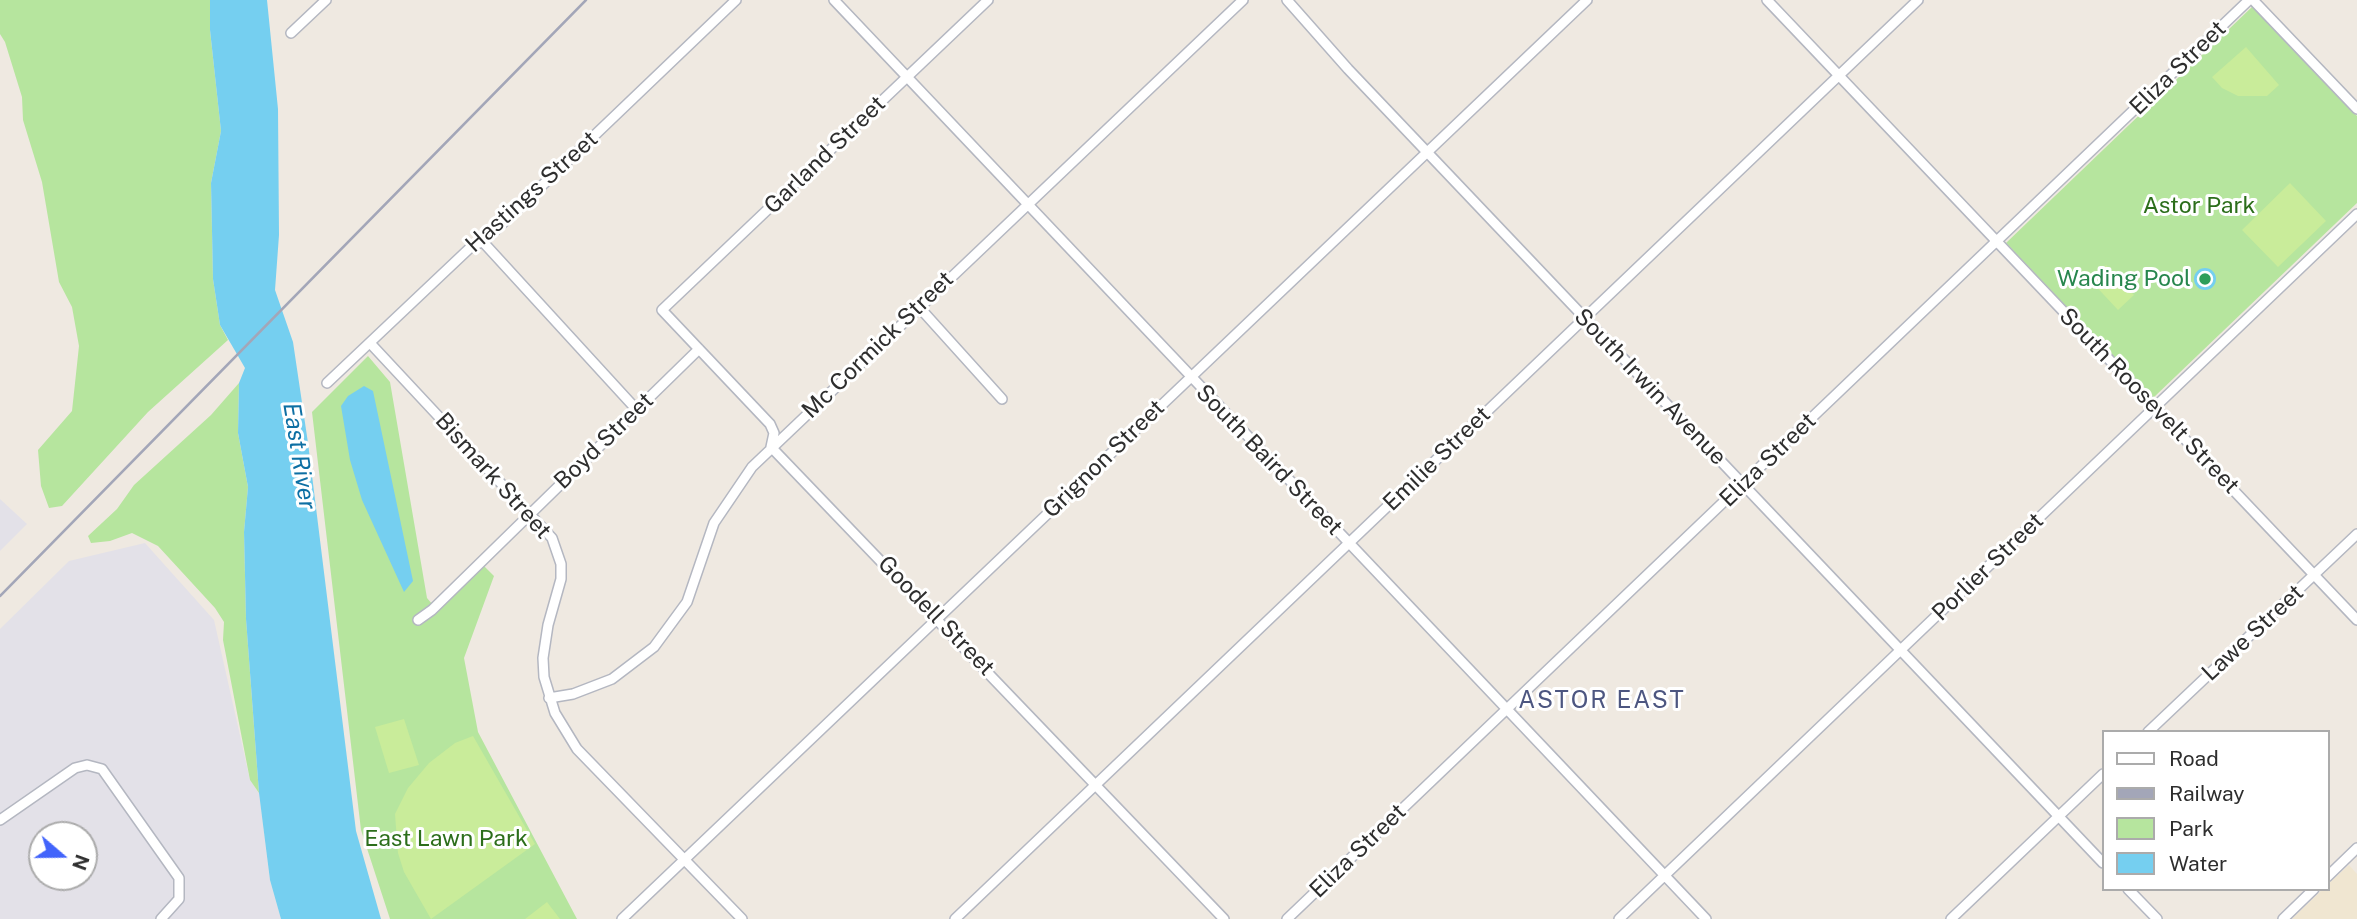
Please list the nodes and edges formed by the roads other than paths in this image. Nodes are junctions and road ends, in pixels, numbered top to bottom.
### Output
1 (326, 0) edge
2 (736, 0) edge
3 (834, 0) edge
4 (988, 0) edge
5 (1243, 0) edge
6 (1287, 0) edge
7 (1587, 0) edge
8 (1767, 0) edge
9 (1918, 0) edge
10 (2251, 0) edge
11 (291, 33) dead end
12 (1839, 76) junction
13 (908, 77) junction
14 (2357, 109) edge
15 (1429, 152) junction
16 (1028, 203) junction
17 (2357, 214) edge
18 (1997, 241) junction
19 (483, 242) junction
20 (919, 307) junction
21 (662, 310) joint
22 (1584, 318) junction
23 (370, 343) junction
24 (699, 349) junction
25 (1190, 377) junction
26 (327, 383) dead end
27 (1002, 399) dead end
28 (2155, 408) junction
29 (636, 410) junction
30 (771, 447) junction
31 (1743, 484) junction
32 (531, 512) junction
33 (2357, 534) edge
34 (1348, 544) junction
35 (2314, 575) junction
36 (938, 619) junction
37 (418, 620) dead end
38 (2357, 620) edge
39 (1901, 650) junction
40 (549, 698) junction
41 (1506, 710) junction
42 (2150, 730) edge
43 (2102, 775) edge
44 (1096, 785) junction
45 (2059, 816) junction
46 (0, 820) edge
47 (2357, 849) edge
48 (685, 860) junction
49 (2102, 862) edge
50 (2329, 875) edge
51 (1665, 876) junction
52 (2130, 891) edge
53 (2312, 891) edge
54 (161, 919) edge
55 (622, 919) edge
56 (742, 919) edge
57 (956, 919) edge
58 (1224, 919) edge
59 (1287, 919) edge
60 (1619, 919) edge
61 (1706, 919) edge
62 (1951, 919) edge
63 (2157, 919) edge
64 (2283, 919) edge

1 - 11 street
2 - 19 street, Hastings Street
3 - 13 street, South Baird Street
4 - 13 street, Garland Street
5 - 16 street, Mc Cormick Street
6 - 15 street, South Irwin Avenue
7 - 15 street, Grignon Street
8 - 12 street, South Roosevelt Street
9 - 12 street, Emilie Street
10 - 14 street
10 - 18 street, Eliza Street
12 - 18 street, South Roosevelt Street
12 - 22 street, Emilie Street
13 - 16 street, South Baird Street
13 - 21 street, Garland Street
15 - 22 street, South Irwin Avenue
15 - 25 street, Grignon Street
16 - 20 street, Mc Cormick Street
16 - 25 street, South Baird Street
17 - 28 street, Porlier Street
18 - 28 street, South Roosevelt Street
18 - 31 street, Eliza Street
19 - 23 street, Hastings Street
19 - 29 street
20 - 27 street
20 - 30 street, Mc Cormick Street
21 - 24 street, Goodell Street
22 - 31 street, South Irwin Avenue
22 - 34 street, Emilie Street
23 - 26 street, Hastings Street
23 - 32 street, Bismark Street
24 - 29 street, Boyd Street
24 - 30 street, Goodell Street
25 - 34 street, South Baird Street
25 - 36 street, Grignon Street
28 - 35 street, South Roosevelt Street
28 - 39 street, Porlier Street
29 - 32 street, Boyd Street
30 - 36 street, Goodell Street
30 - 40 street, Mc Cormick Street
31 - 39 street, South Irwin Avenue
31 - 41 street, Eliza Street
32 - 37 street, Boyd Street
32 - 40 street, Bismark Street
33 - 35 street, Lawe Street
34 - 41 street, South Baird Street
34 - 44 street, Emilie Street
35 - 38 street, South Roosevelt Street
35 - 42 street, Lawe Street
36 - 44 street, Goodell Street
36 - 48 street, Grignon Street
39 - 45 street, South Irwin Avenue
39 - 51 street, Porlier Street
40 - 48 street, Bismark Street
41 - 51 street, South Baird Street
41 - 59 street, Eliza Street
43 - 45 street
44 - 57 street, Emilie Street
44 - 58 street, Goodell Street
45 - 49 street, South Irwin Avenue
45 - 62 street
46 - 54 street
47 - 50 street
48 - 55 street, Grignon Street
48 - 56 street, Bismark Street
51 - 60 street, Porlier Street
51 - 61 street, South Baird Street
52 - 63 street
53 - 64 street

